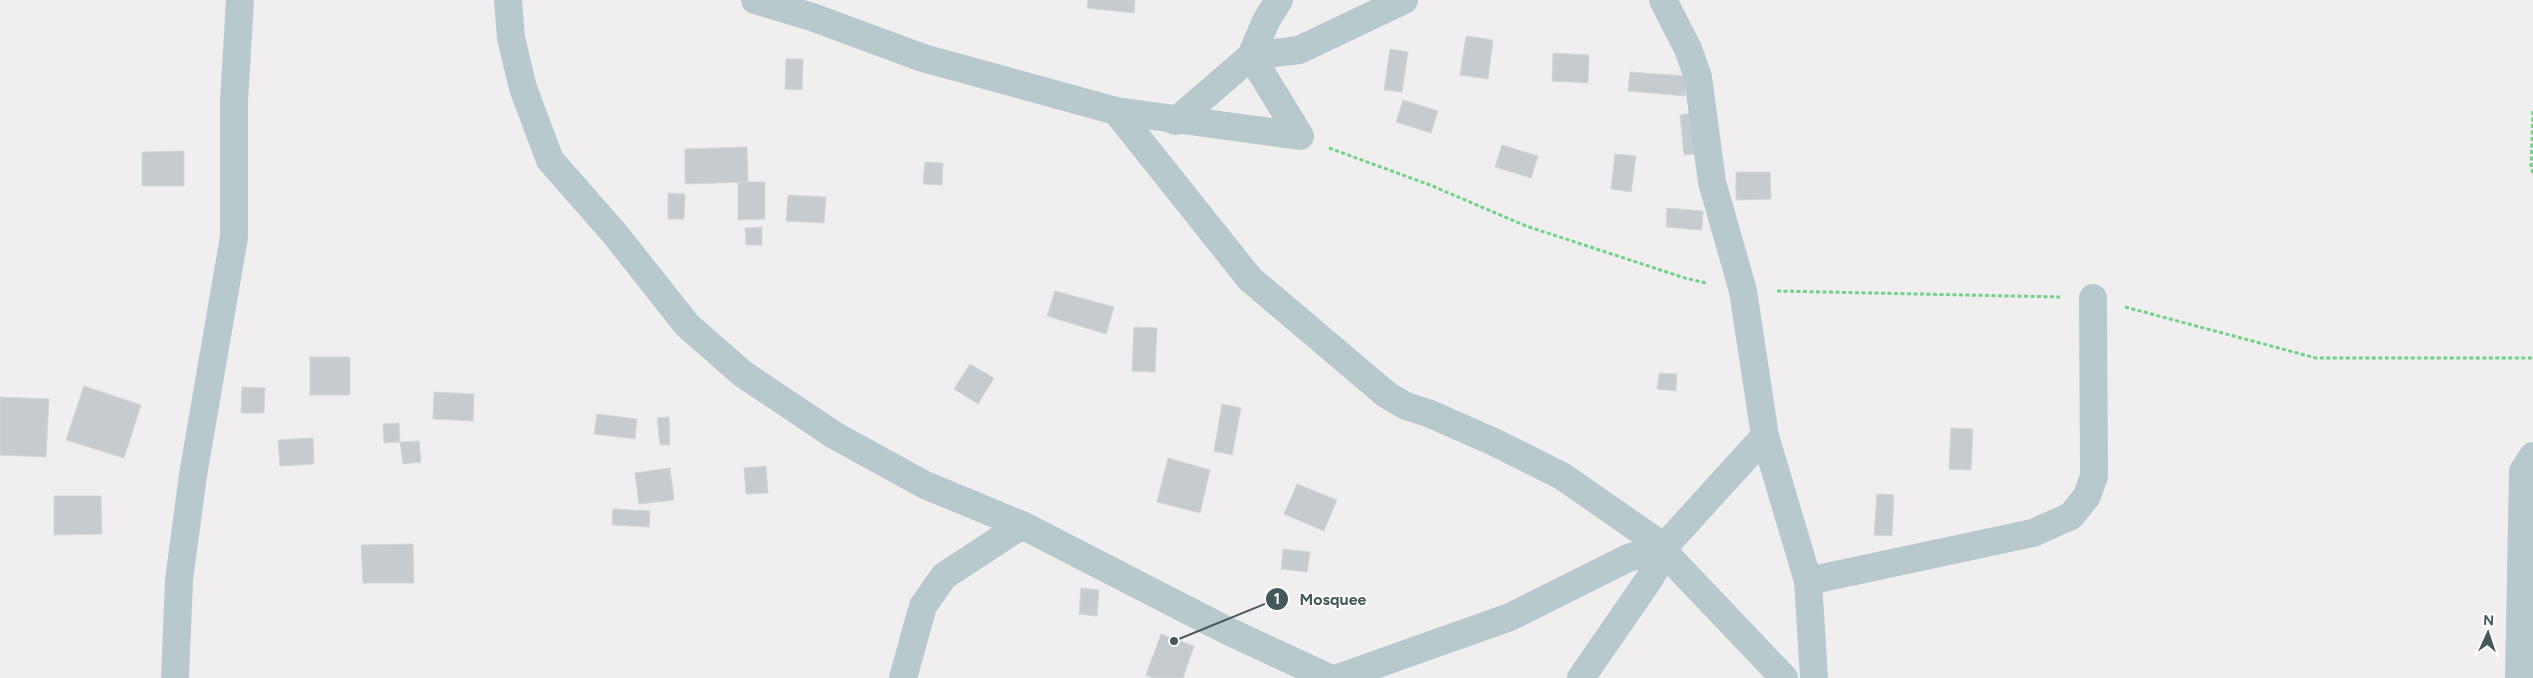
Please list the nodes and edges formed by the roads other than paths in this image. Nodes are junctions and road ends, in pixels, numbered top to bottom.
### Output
1 (240, 0) edge
2 (508, 0) edge
3 (755, 0) edge
4 (1279, 0) edge
5 (1404, 0) edge
6 (1663, 0) edge
7 (1251, 56) junction
8 (1116, 111) junction
9 (1176, 121) junction
10 (2093, 298) road end
11 (1765, 436) junction
12 (2530, 463) edge
13 (1022, 525) junction
14 (1665, 550) junction
15 (1808, 582) junction
16 (175, 678) edge
17 (903, 678) edge
18 (1329, 678) edge
19 (1338, 678) edge
20 (1581, 678) edge
21 (1784, 678) edge
22 (1814, 678) edge
23 (2519, 678) edge

1 - 16 street
2 - 13 street
3 - 8 street
4 - 7 street
5 - 7 street
6 - 11 street
7 - 9 street
7 - 9 street
8 - 9 street
8 - 14 street
10 - 15 street
11 - 14 street
11 - 15 street
12 - 23 street
13 - 17 street
13 - 18 street
14 - 19 street
14 - 20 street
14 - 21 street
15 - 22 street

